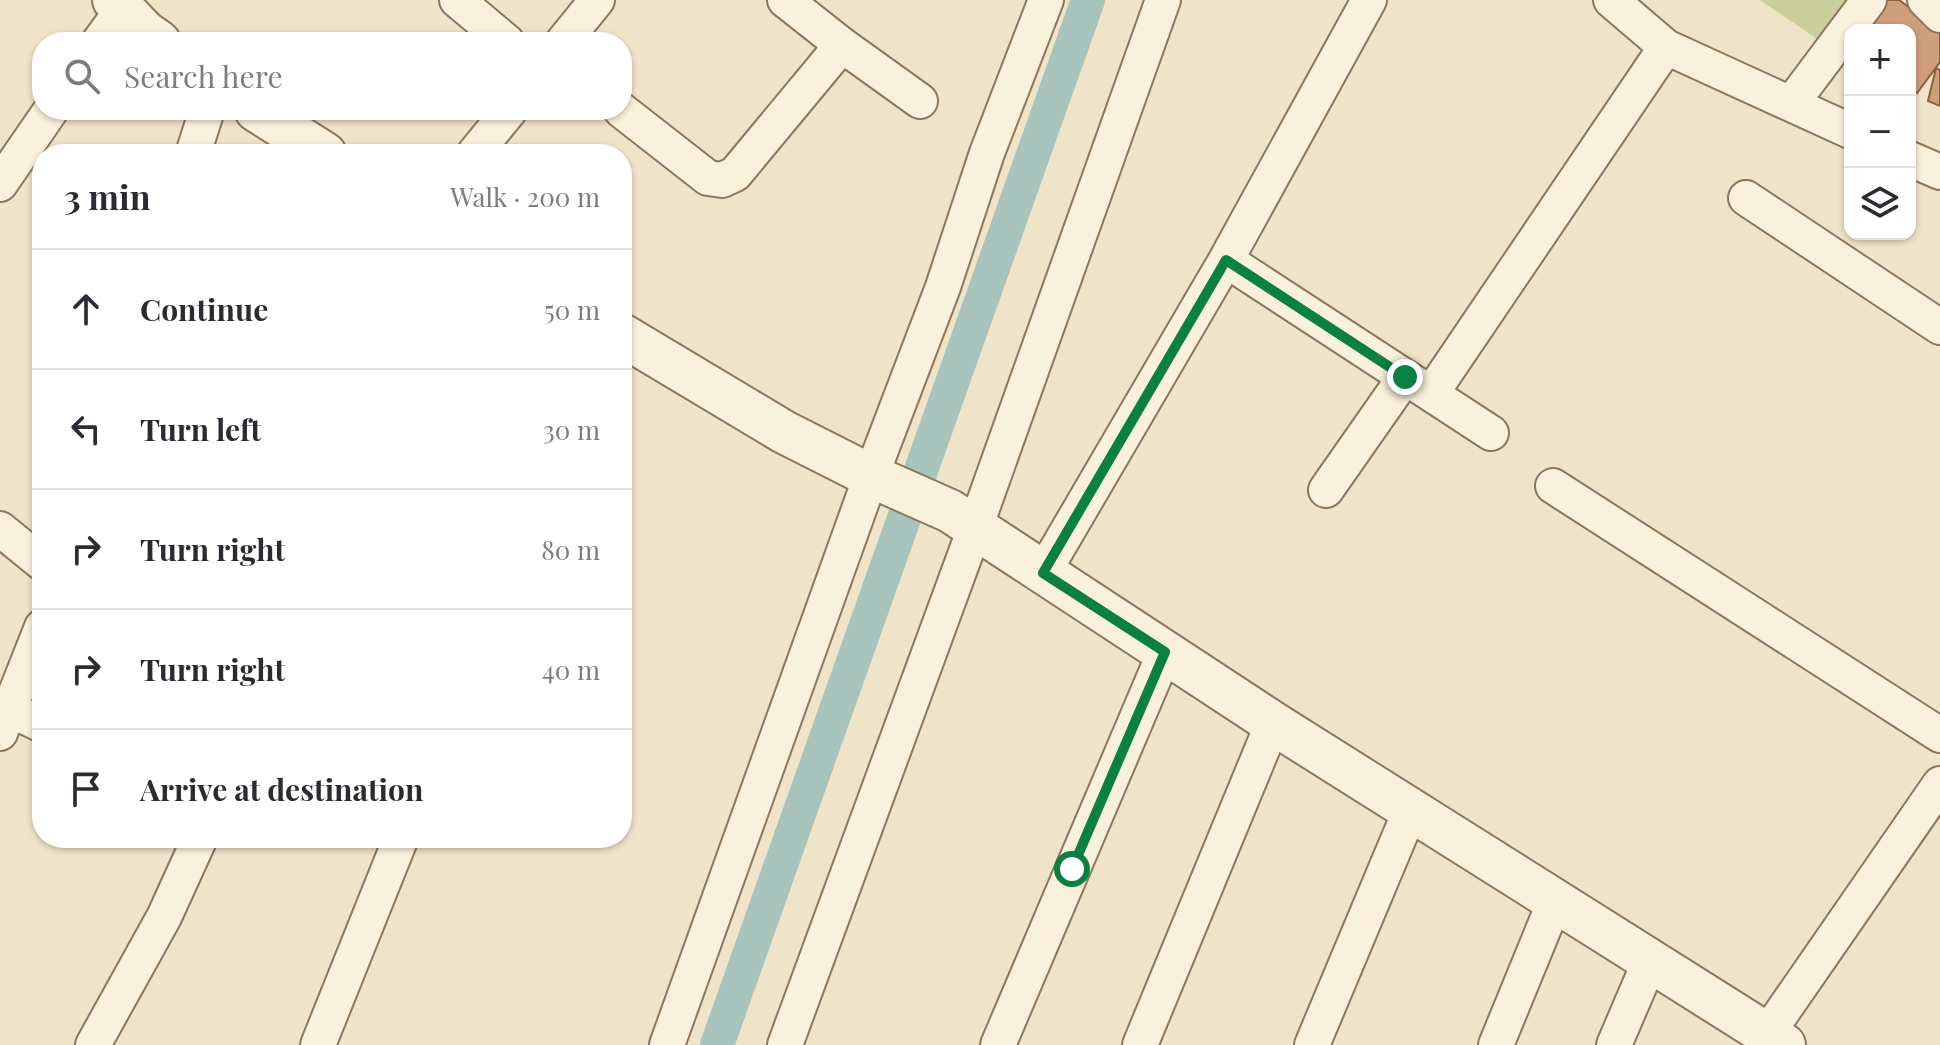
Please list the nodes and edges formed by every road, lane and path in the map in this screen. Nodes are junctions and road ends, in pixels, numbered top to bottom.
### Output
1 (457, 0) edge
2 (597, 0) edge
3 (785, 0) edge
4 (1046, 0) edge
5 (1163, 0) edge
6 (1369, 0) edge
7 (1611, 0) edge
8 (1869, 0) edge
9 (1925, 0) edge
10 (119, 4) edge
11 (1940, 15) edge
12 (104, 32) edge
13 (148, 32) edge
14 (495, 32) edge
15 (571, 32) edge
16 (842, 45) junction
17 (1666, 47) junction
18 (920, 101) dead end
19 (1791, 104) junction
20 (632, 119) edge
21 (44, 120) edge
22 (204, 120) edge
23 (272, 120) edge
24 (502, 120) edge
25 (1844, 128) edge
26 (196, 144) edge
27 (309, 144) edge
28 (482, 144) edge
29 (1916, 162) edge
30 (1940, 172) edge
31 (0, 184) edge
32 (1746, 198) dead end
33 (1226, 260) junction
34 (1940, 327) edge
35 (632, 341) edge
36 (1418, 385) junction
37 (1491, 433) dead end
38 (882, 481) junction
39 (1553, 486) dead end
40 (1326, 490) dead end
41 (963, 520) junction
42 (0, 529) edge
43 (32, 555) edge
44 (1043, 573) junction
45 (1165, 652) junction
46 (32, 653) edge
47 (6, 722) edge
48 (1273, 723) junction
49 (32, 724) edge
50 (1940, 735) edge
51 (1940, 784) edge
52 (1411, 809) junction
53 (195, 848) edge
54 (397, 848) edge
55 (1555, 901) junction
56 (1650, 961) junction
57 (1776, 1039) edge
58 (93, 1045) edge
59 (318, 1045) edge
60 (667, 1045) edge
61 (785, 1045) edge
62 (998, 1045) edge
63 (1140, 1045) edge
64 (1312, 1045) edge
65 (1496, 1045) edge
66 (1614, 1045) edge

1 - 14 street
2 - 15 street
3 - 16 street
4 - 38 street
5 - 41 street
6 - 33 street
7 - 17 street
8 - 19 street
9 - 11 street
10 - 12 street
10 - 13 street
16 - 18 street
16 - 20 street
17 - 19 street
17 - 36 street
19 - 25 street
21 - 31 street
22 - 26 street
23 - 27 street
24 - 28 street
29 - 30 street
32 - 34 street
33 - 36 street
33 - 44 street
35 - 38 street
36 - 37 street
36 - 40 street
38 - 41 street
38 - 60 street
39 - 50 street
41 - 44 street
41 - 61 street
42 - 43 street
44 - 45 street
45 - 48 street
45 - 62 street
46 - 47 street
47 - 49 street
48 - 52 street
48 - 63 street
51 - 57 street
52 - 55 street
52 - 64 street
53 - 58 street
54 - 59 street
55 - 56 street
55 - 65 street
56 - 57 street
56 - 66 street

